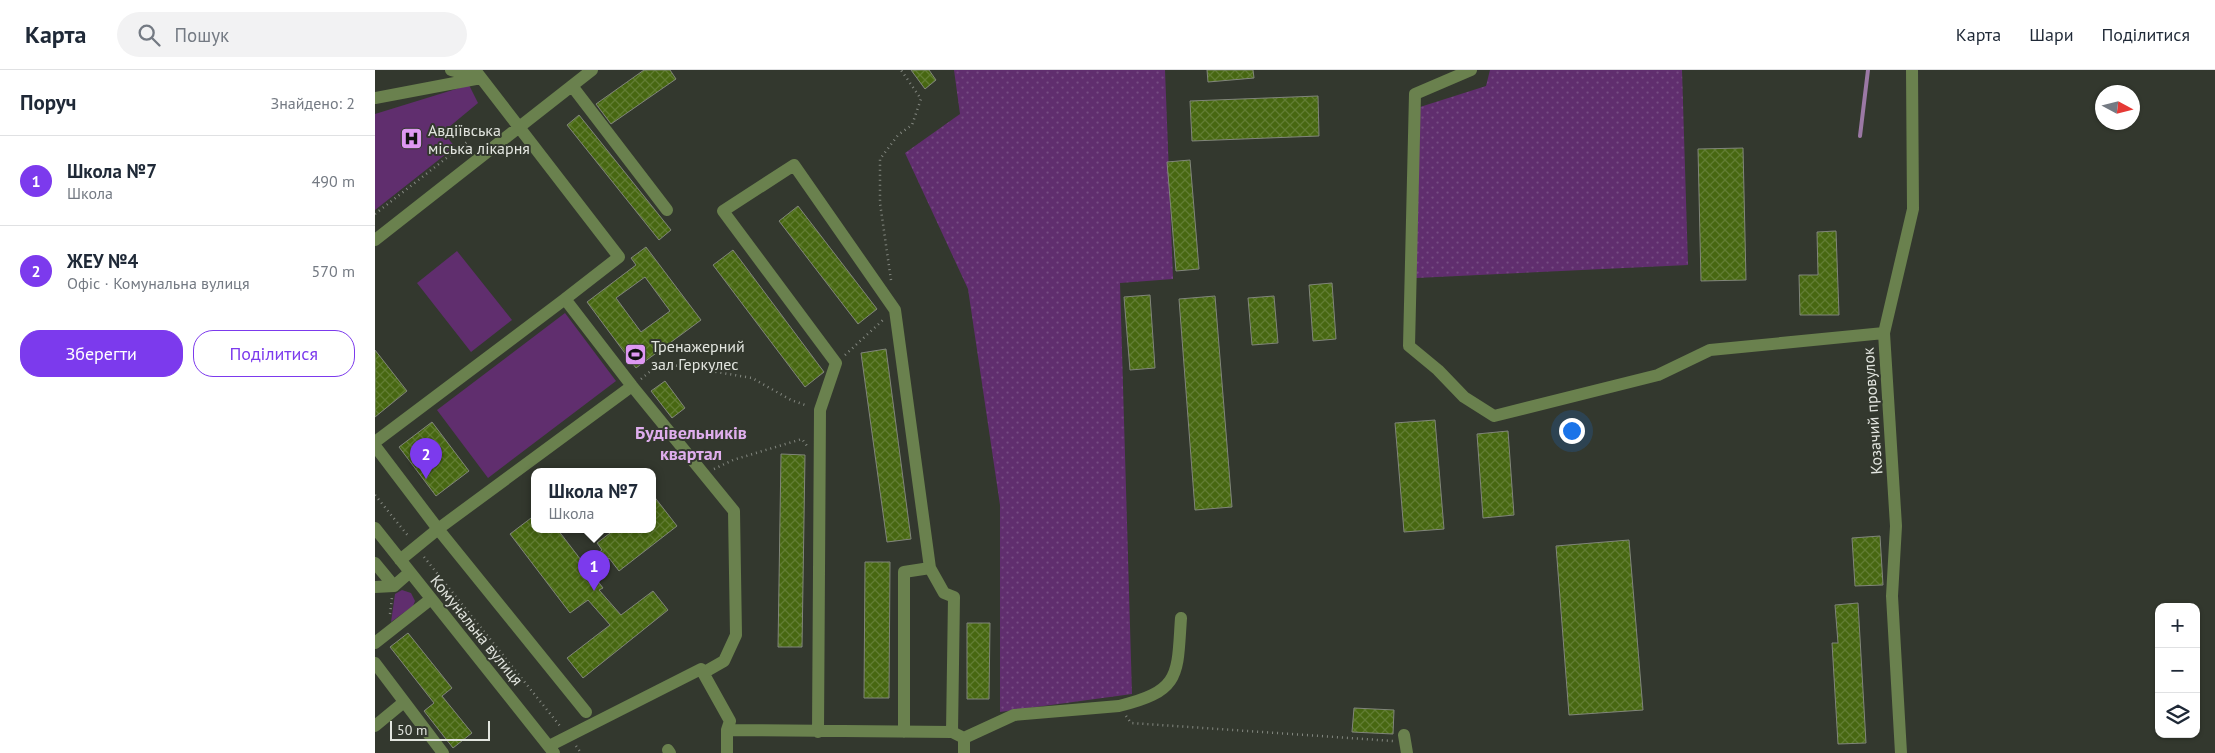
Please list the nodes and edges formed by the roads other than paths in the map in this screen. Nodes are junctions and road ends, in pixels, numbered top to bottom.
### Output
1 (451, 70) edge
2 (592, 70) edge
3 (1471, 70) edge
4 (1912, 70) edge
5 (478, 74) edge
6 (572, 86) junction
7 (375, 98) edge
8 (519, 127) junction
9 (667, 210) dead end
10 (375, 240) edge
11 (565, 299) junction
12 (1884, 334) junction
13 (632, 386) junction
14 (375, 444) edge
15 (375, 528) edge
16 (439, 529) junction
17 (400, 560) junction
18 (375, 563) edge
19 (930, 568) junction
20 (410, 572) junction
21 (394, 586) junction
22 (375, 587) edge
23 (431, 599) junction
24 (1181, 618) dead end
25 (375, 643) edge
26 (375, 663) edge
27 (703, 673) junction
28 (405, 702) junction
29 (586, 712) dead end
30 (375, 726) edge
31 (727, 730) junction
32 (818, 732) junction
33 (904, 732) junction
34 (952, 732) junction
35 (1404, 734) dead end
36 (964, 738) junction
37 (552, 750) edge
38 (443, 753) edge
39 (727, 753) edge
40 (964, 753) edge
41 (1407, 753) edge
42 (1901, 753) edge

1 - 5 street
2 - 6 street
3 - 12 street
4 - 12 street, Козачий провулок
5 - 7 street
5 - 8 street
6 - 8 street
6 - 9 street
8 - 10 street
8 - 11 street
11 - 13 street
11 - 14 street
12 - 42 street, Козачий провулок
13 - 16 street
13 - 27 street
14 - 16 street
15 - 17 street, Комунальна вулиця
16 - 17 street
16 - 29 street
17 - 20 street, Комунальна вулиця
18 - 21 street
19 - 32 street
19 - 33 street
19 - 34 street
20 - 21 street
20 - 23 street, Комунальна вулиця
21 - 22 street
23 - 25 street
23 - 37 street, Комунальна вулиця
24 - 36 street
26 - 28 street
27 - 31 street
27 - 37 street
28 - 30 street
28 - 38 street
31 - 32 street
31 - 39 street
32 - 33 street
33 - 34 street
34 - 36 street
35 - 41 street
36 - 40 street

